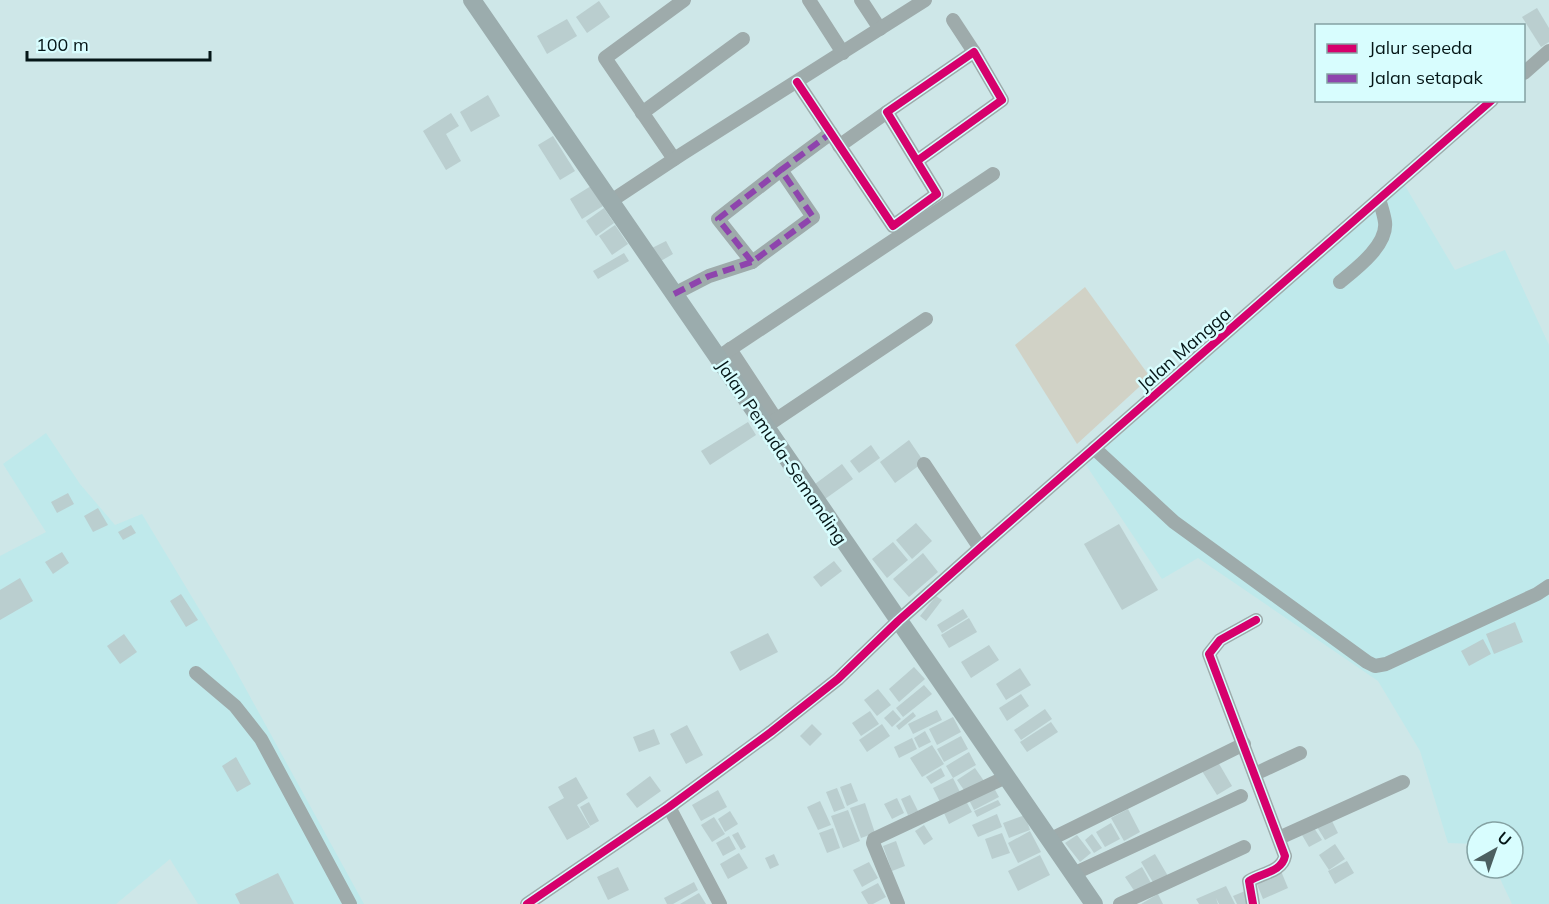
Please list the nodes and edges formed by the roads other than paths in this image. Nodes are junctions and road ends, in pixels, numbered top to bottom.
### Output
1 (472, 0) edge
2 (684, 0) edge
3 (809, 0) edge
4 (861, 0) edge
5 (925, 0) edge
6 (953, 20) dead end
7 (880, 29) junction
8 (743, 39) dead end
9 (1549, 51) edge
10 (974, 52) junction
11 (843, 53) junction
12 (1525, 72) edge
13 (797, 81) junction
14 (1490, 102) edge
15 (642, 112) junction
16 (887, 112) junction
17 (831, 133) junction
18 (839, 146) junction
19 (674, 159) junction
20 (917, 161) junction
21 (781, 170) junction
22 (993, 174) dead end
23 (1379, 199) junction
24 (611, 201) junction
25 (752, 262) junction
26 (1340, 282) dead end
27 (674, 294) junction
28 (926, 319) dead end
29 (724, 354) junction
30 (770, 423) junction
31 (1094, 448) junction
32 (924, 464) dead end
33 (980, 548) junction
34 (1549, 586) edge
35 (1256, 620) dead end
36 (898, 621) junction
37 (196, 673) dead end
38 (1244, 744) junction
39 (1300, 753) dead end
40 (1255, 774) junction
41 (1006, 777) junction
42 (1403, 782) dead end
43 (1241, 796) dead end
44 (669, 807) junction
45 (1279, 838) junction
46 (1049, 840) junction
47 (1244, 847) dead end
48 (1073, 874) junction
49 (350, 904) edge
50 (527, 904) edge
51 (720, 904) edge
52 (898, 904) edge
53 (1094, 904) edge
54 (1120, 904) edge
55 (1253, 904) edge

1 - 24 main road, Jalan Pemuda-Semanding
2 - 15 street
3 - 11 street
4 - 7 street
5 - 7 street
6 - 10 street
7 - 11 street
8 - 15 street
9 - 12 street
10 - 16 street
10 - 20 street
11 - 13 street
13 - 17 street
13 - 19 street
14 - 23 street, Jalan Mangga
15 - 19 street
16 - 18 street
16 - 20 street
17 - 18 street
17 - 21 street
18 - 20 street
19 - 24 street
21 - 25 street
21 - 25 street
22 - 29 street
23 - 26 street
23 - 31 street, Jalan Mangga
24 - 27 main road, Jalan Pemuda-Semanding
25 - 27 street
27 - 29 main road, Jalan Pemuda-Semanding
28 - 30 street
29 - 30 main road, Jalan Pemuda-Semanding
30 - 36 main road, Jalan Pemuda-Semanding
31 - 33 street, Jalan Mangga
31 - 34 street
32 - 33 street
33 - 36 street, Jalan Mangga
35 - 38 street
36 - 41 main road, Jalan Pemuda-Semanding
36 - 44 street, Jalan Mangga
37 - 49 street
38 - 40 street
38 - 46 street
39 - 40 street
40 - 45 street
41 - 46 main road, Jalan Pemuda-Semanding
41 - 52 street
42 - 45 street
43 - 48 street
44 - 50 street, Jalan Mangga
44 - 51 street
45 - 55 street
46 - 48 main road, Jalan Pemuda-Semanding
47 - 54 street
48 - 53 main road, Jalan Pemuda-Semanding

